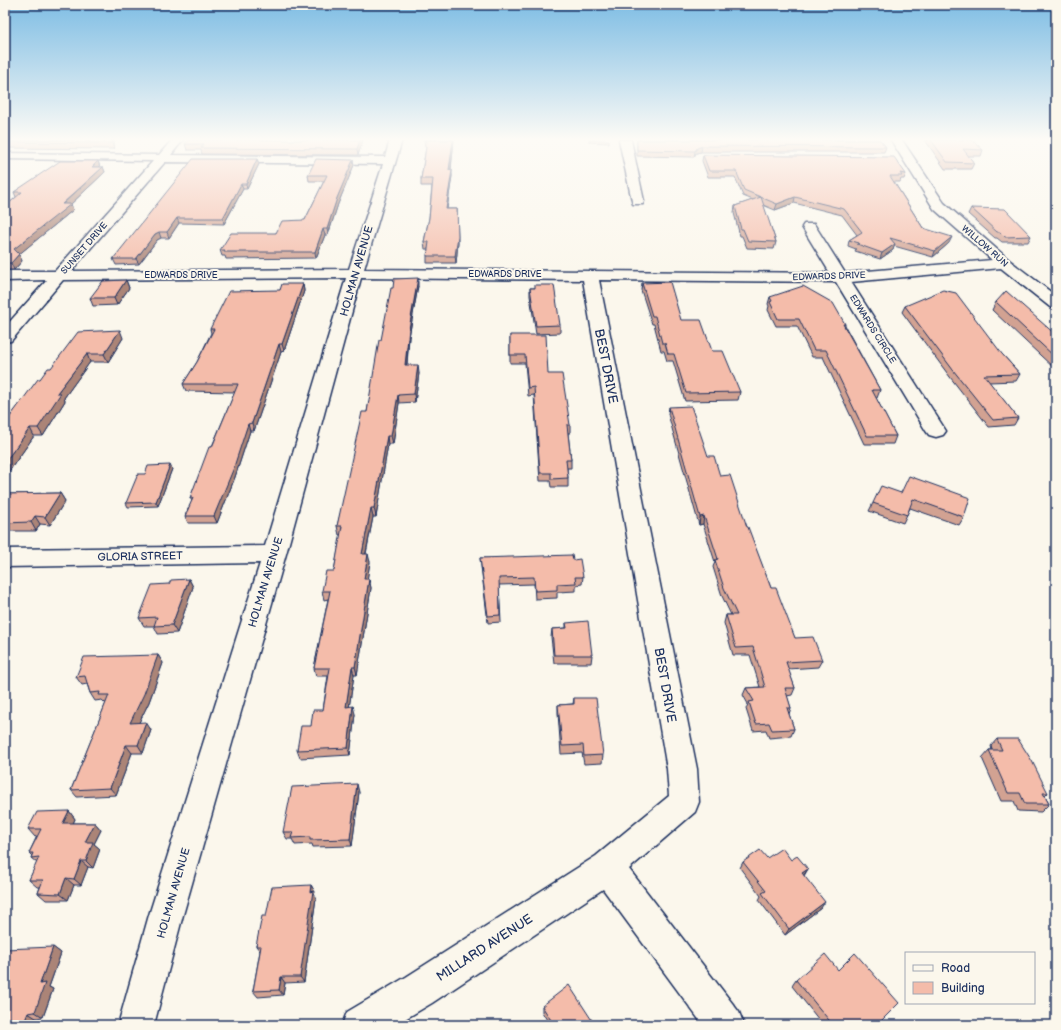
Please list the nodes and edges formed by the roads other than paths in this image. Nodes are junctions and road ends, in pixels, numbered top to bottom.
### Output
1 (137, 188) edge
2 (381, 188) edge
3 (635, 188) edge
4 (927, 188) edge
5 (638, 201) dead end
6 (809, 227) dead end
7 (1004, 264) junction
8 (355, 273) junction
9 (590, 275) junction
10 (5, 276) edge
11 (59, 276) junction
12 (841, 278) junction
13 (1056, 304) edge
14 (5, 337) edge
15 (936, 431) dead end
16 (274, 554) junction
17 (5, 558) edge
18 (608, 866) junction
19 (136, 1025) edge
20 (360, 1025) edge
21 (726, 1025) edge

1 - 11 street, SUNSET DRIVE
2 - 8 street, HOLMAN AVENUE
3 - 5 street
4 - 7 street, WILLOW RUN
6 - 12 street, EDWARDS CIRCLE
7 - 12 street, EDWARDS DRIVE
7 - 13 street, WILLOW RUN
8 - 9 street, EDWARDS DRIVE
8 - 11 street, EDWARDS DRIVE
8 - 16 street, HOLMAN AVENUE
9 - 12 street, EDWARDS DRIVE
9 - 18 street, BEST DRIVE
10 - 11 street, EDWARDS DRIVE
11 - 14 street, SUNSET DRIVE
12 - 15 street, EDWARDS CIRCLE
16 - 17 street, GLORIA STREET
16 - 19 street, HOLMAN AVENUE
18 - 20 street, MILLARD AVENUE
18 - 21 street

